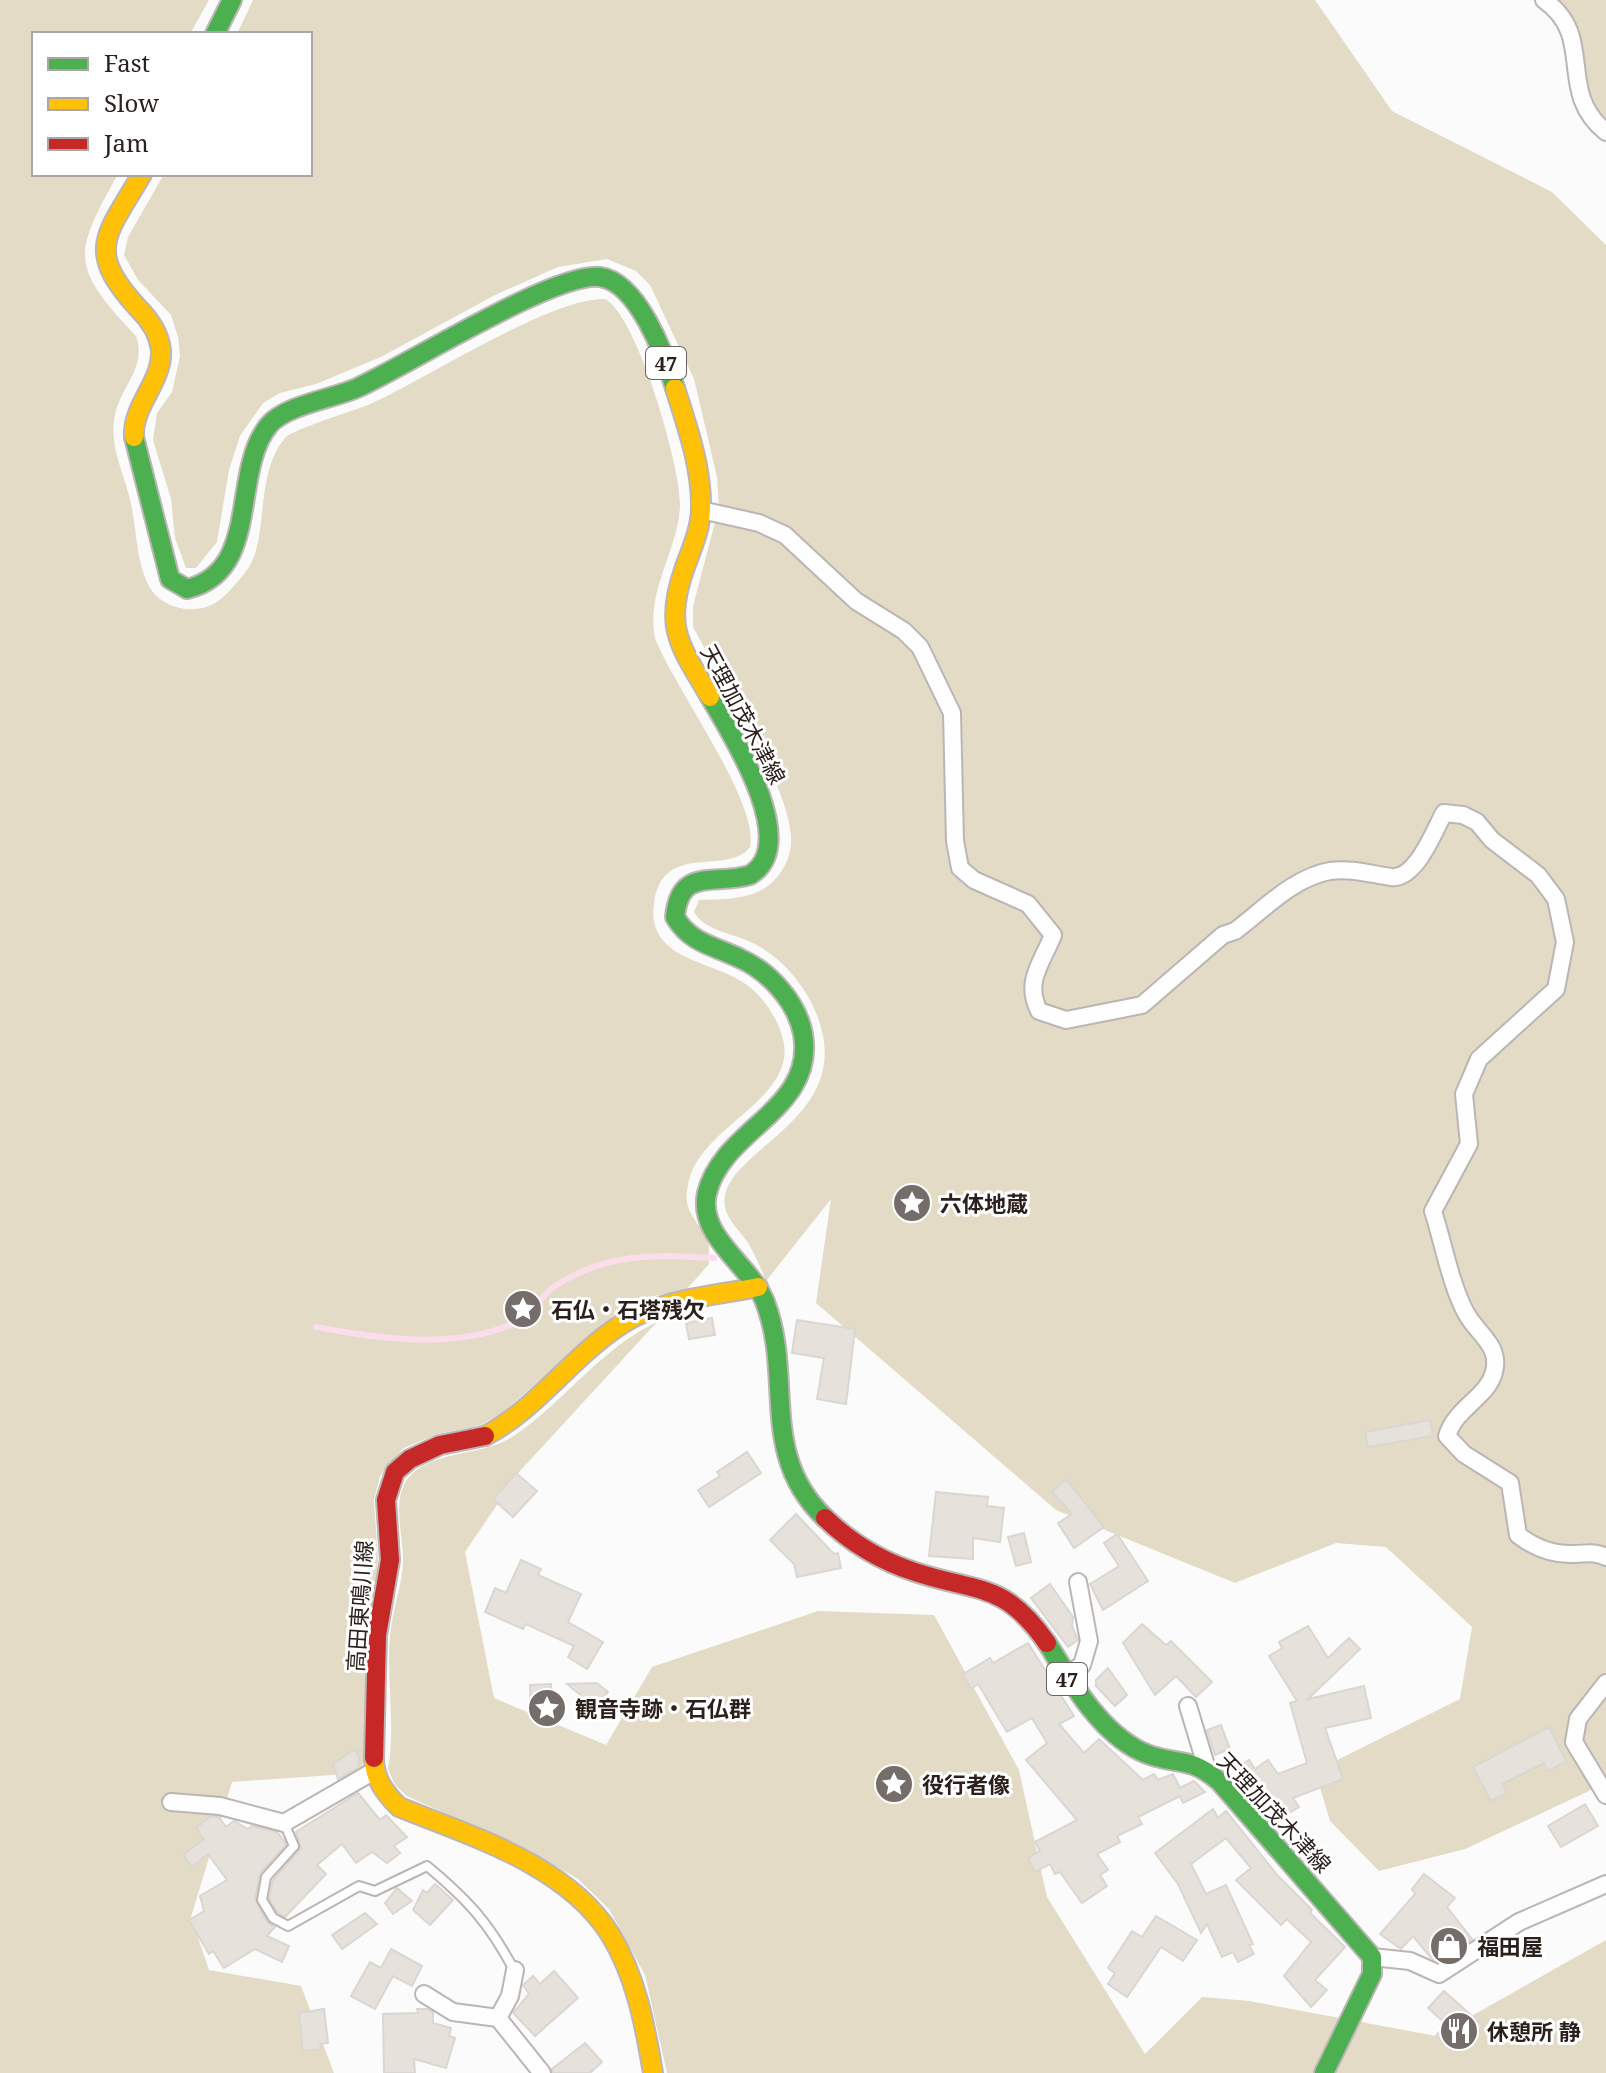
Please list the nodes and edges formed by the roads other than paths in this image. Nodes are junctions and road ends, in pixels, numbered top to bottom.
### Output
1 (232, 0) edge
2 (1544, 0) edge
3 (216, 32) edge
4 (1606, 132) edge
5 (141, 176) edge
6 (701, 510) junction
7 (758, 1287) junction
8 (1606, 1557) edge
9 (1078, 1582) dead end
10 (1065, 1676) junction
11 (1606, 1683) edge
12 (1188, 1706) dead end
13 (374, 1771) junction
14 (1209, 1773) junction
15 (1606, 1795) edge
16 (171, 1802) dead end
17 (284, 1823) junction
18 (1606, 1884) edge
19 (1372, 1957) junction
20 (515, 1970) joint
21 (424, 1994) dead end
22 (498, 2018) junction
23 (542, 2073) edge
24 (653, 2073) edge
25 (1324, 2073) edge

1 - 3 main road
2 - 4 street
5 - 6 main road, 天理加茂木津線 / 47
6 - 7 main road, 天理加茂木津線 / 47
6 - 8 street
7 - 10 main road, 天理加茂木津線 / 47
7 - 13 main road, 高田東鳴川線
9 - 10 street
10 - 14 main road, 天理加茂木津線 / 47
11 - 15 street
12 - 14 street
13 - 17 street
13 - 24 main road
14 - 19 main road, 天理加茂木津線 / 47
16 - 17 street
17 - 20 lane
18 - 19 street
19 - 25 main road
20 - 22 street
21 - 22 street
22 - 23 street

